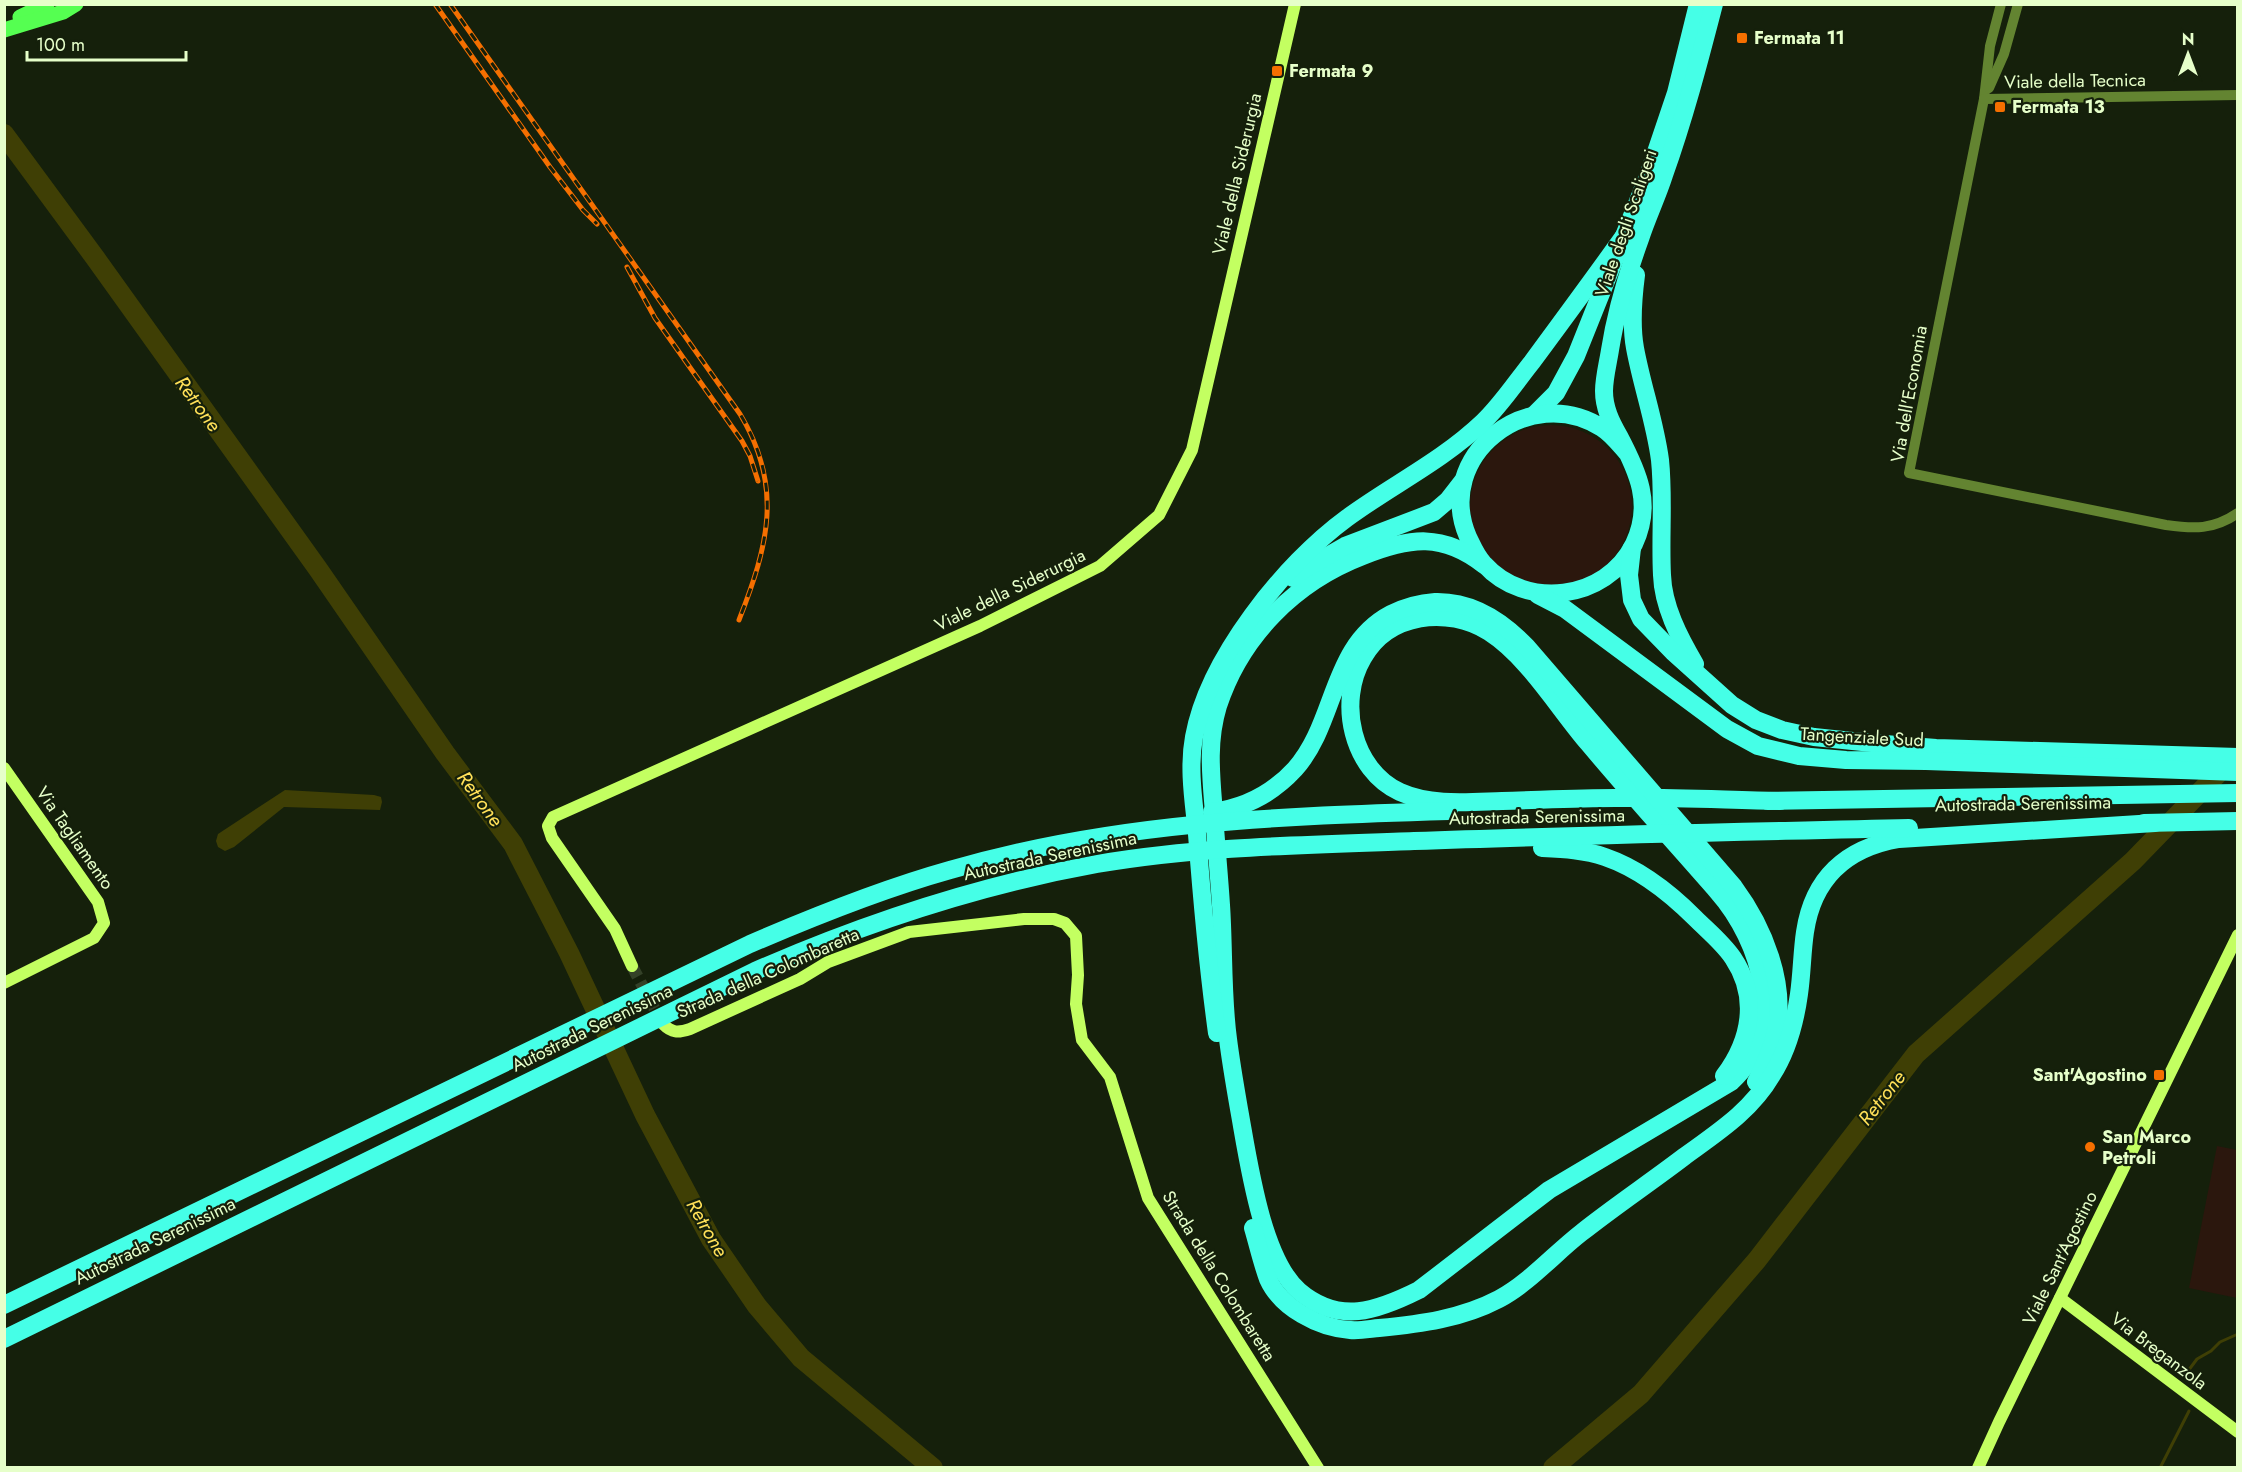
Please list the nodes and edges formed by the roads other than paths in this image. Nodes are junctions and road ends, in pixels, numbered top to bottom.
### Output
1 (47, 4) edge
2 (76, 4) edge
3 (1295, 4) edge
4 (1697, 4) edge
5 (1714, 4) edge
6 (2001, 4) edge
7 (2018, 4) edge
8 (4, 24) edge
9 (4, 30) edge
10 (2238, 95) edge
11 (1984, 99) junction
12 (1632, 238) junction
13 (1536, 414) junction
14 (1628, 454) junction
15 (1464, 481) junction
16 (2238, 513) edge
17 (1633, 546) junction
18 (1484, 565) junction
19 (1534, 593) junction
20 (1256, 611) junction
21 (1709, 686) junction
22 (2238, 757) edge
23 (2074, 758) junction
24 (4, 768) edge
25 (2238, 772) edge
26 (2238, 793) edge
27 (1780, 801) junction
28 (2238, 821) edge
29 (2156, 823) junction
30 (1272, 846) junction
31 (951, 869) junction
32 (1726, 889) junction
33 (2238, 935) edge
34 (632, 966) tunnel mouth
35 (4, 983) edge
36 (663, 1024) dead end
37 (1676, 1115) junction
38 (1724, 1128) junction
39 (2060, 1299) junction
40 (4, 1305) edge
41 (4, 1339) edge
42 (2238, 1431) edge
43 (1318, 1467) edge
44 (1978, 1467) edge

1 - 8 main road
2 - 9 main road
3 - 34 street, Viale della Siderurgia
4 - 12 highway, Viale degli Scaligeri
5 - 12 highway, Viale degli Scaligeri
6 - 11 street, Via dell'Economia
7 - 11 street, Via dell'Economia
10 - 11 street, Viale della Tecnica
11 - 16 street, Via dell'Economia
12 - 13 highway, Viale degli Scaligeri
12 - 14 highway, Viale degli Scaligeri
12 - 20 highway
12 - 21 highway
13 - 14 highway, Viale degli Scaligeri
13 - 15 highway, Viale degli Scaligeri
14 - 17 highway, Viale degli Scaligeri
15 - 18 highway, Viale degli Scaligeri
15 - 20 highway
17 - 19 highway, Viale degli Scaligeri
17 - 21 highway, Tangenziale Sud
18 - 19 highway, Viale degli Scaligeri
18 - 37 highway
19 - 23 highway, Tangenziale Sud
20 - 38 highway
21 - 23 highway, Tangenziale Sud
22 - 23 highway, Tangenziale Sud
23 - 25 highway, Tangenziale Sud
24 - 35 street, Via Tagliamento
26 - 27 highway, Autostrada Serenissima
27 - 31 highway, Autostrada Serenissima
27 - 32 highway
28 - 29 highway, Autostrada Serenissima
29 - 30 highway, Autostrada Serenissima
29 - 38 highway
30 - 37 highway
30 - 41 highway, Autostrada Serenissima
31 - 32 highway
31 - 40 highway, Autostrada Serenissima
32 - 37 highway
32 - 38 highway
33 - 39 street, Viale Sant'Agostino
36 - 43 street, Strada della Colombaretta
39 - 42 street, Via Breganzola
39 - 44 street, Viale Sant'Agostino

